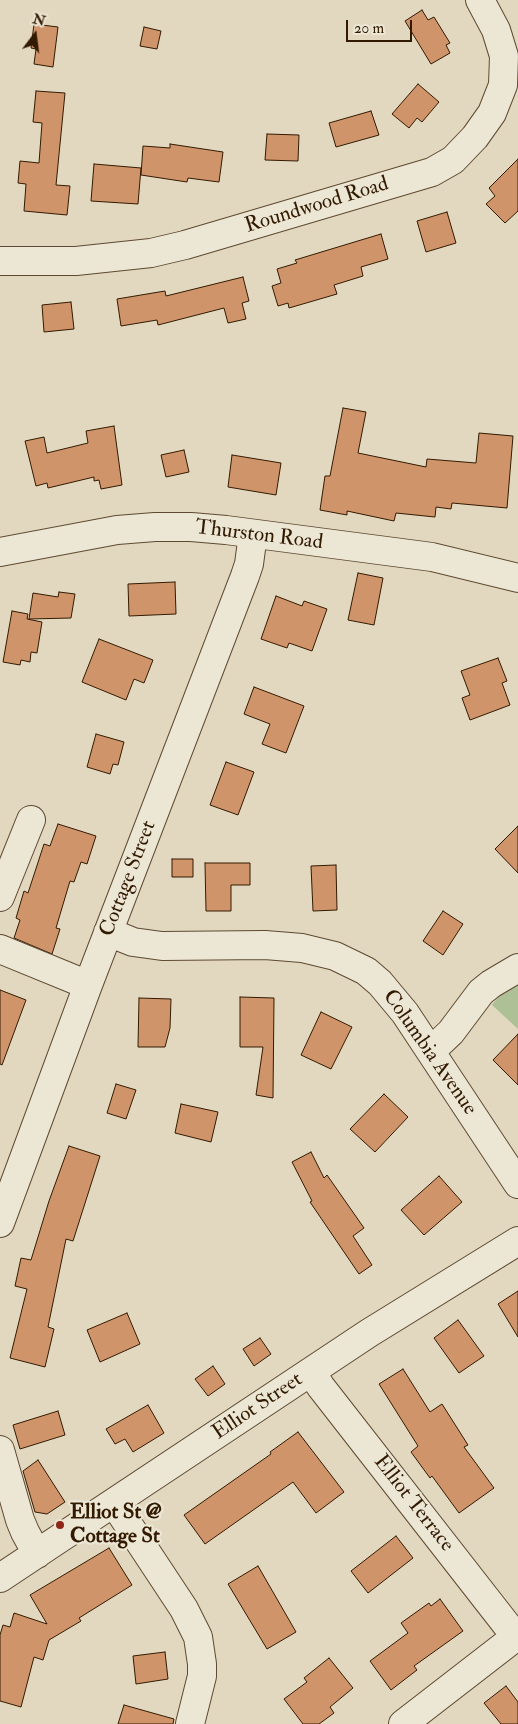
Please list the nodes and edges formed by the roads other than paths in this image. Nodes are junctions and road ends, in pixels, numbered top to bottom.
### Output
1 (480, 0) edge
2 (0, 262) edge
3 (253, 534) junction
4 (0, 552) edge
5 (518, 578) edge
6 (31, 820) dead end
7 (0, 897) edge
8 (108, 932) junction
9 (0, 949) edge
10 (518, 968) edge
11 (88, 985) junction
12 (431, 1051) junction
13 (518, 1184) edge
14 (0, 1223) edge
15 (518, 1241) edge
16 (312, 1372) junction
17 (0, 1450) edge
18 (114, 1503) junction
19 (37, 1554) junction
20 (0, 1578) edge
21 (517, 1636) edge
22 (190, 1724) edge
23 (403, 1724) edge

1 - 2 street, Roundwood Road
3 - 4 street, Thurston Road
3 - 5 street, Thurston Road
3 - 8 street, Cottage Street
6 - 7 street
8 - 11 street, Cottage Street
8 - 12 street, Columbia Avenue
9 - 11 street
10 - 12 street
11 - 14 street, Cottage Street
12 - 13 street, Columbia Avenue
15 - 16 street, Elliot Street
16 - 18 street, Elliot Street
16 - 21 street, Elliot Terrace
17 - 19 street
18 - 19 street, Elliot Street
18 - 22 street
19 - 20 street, Elliot Street
21 - 23 street

